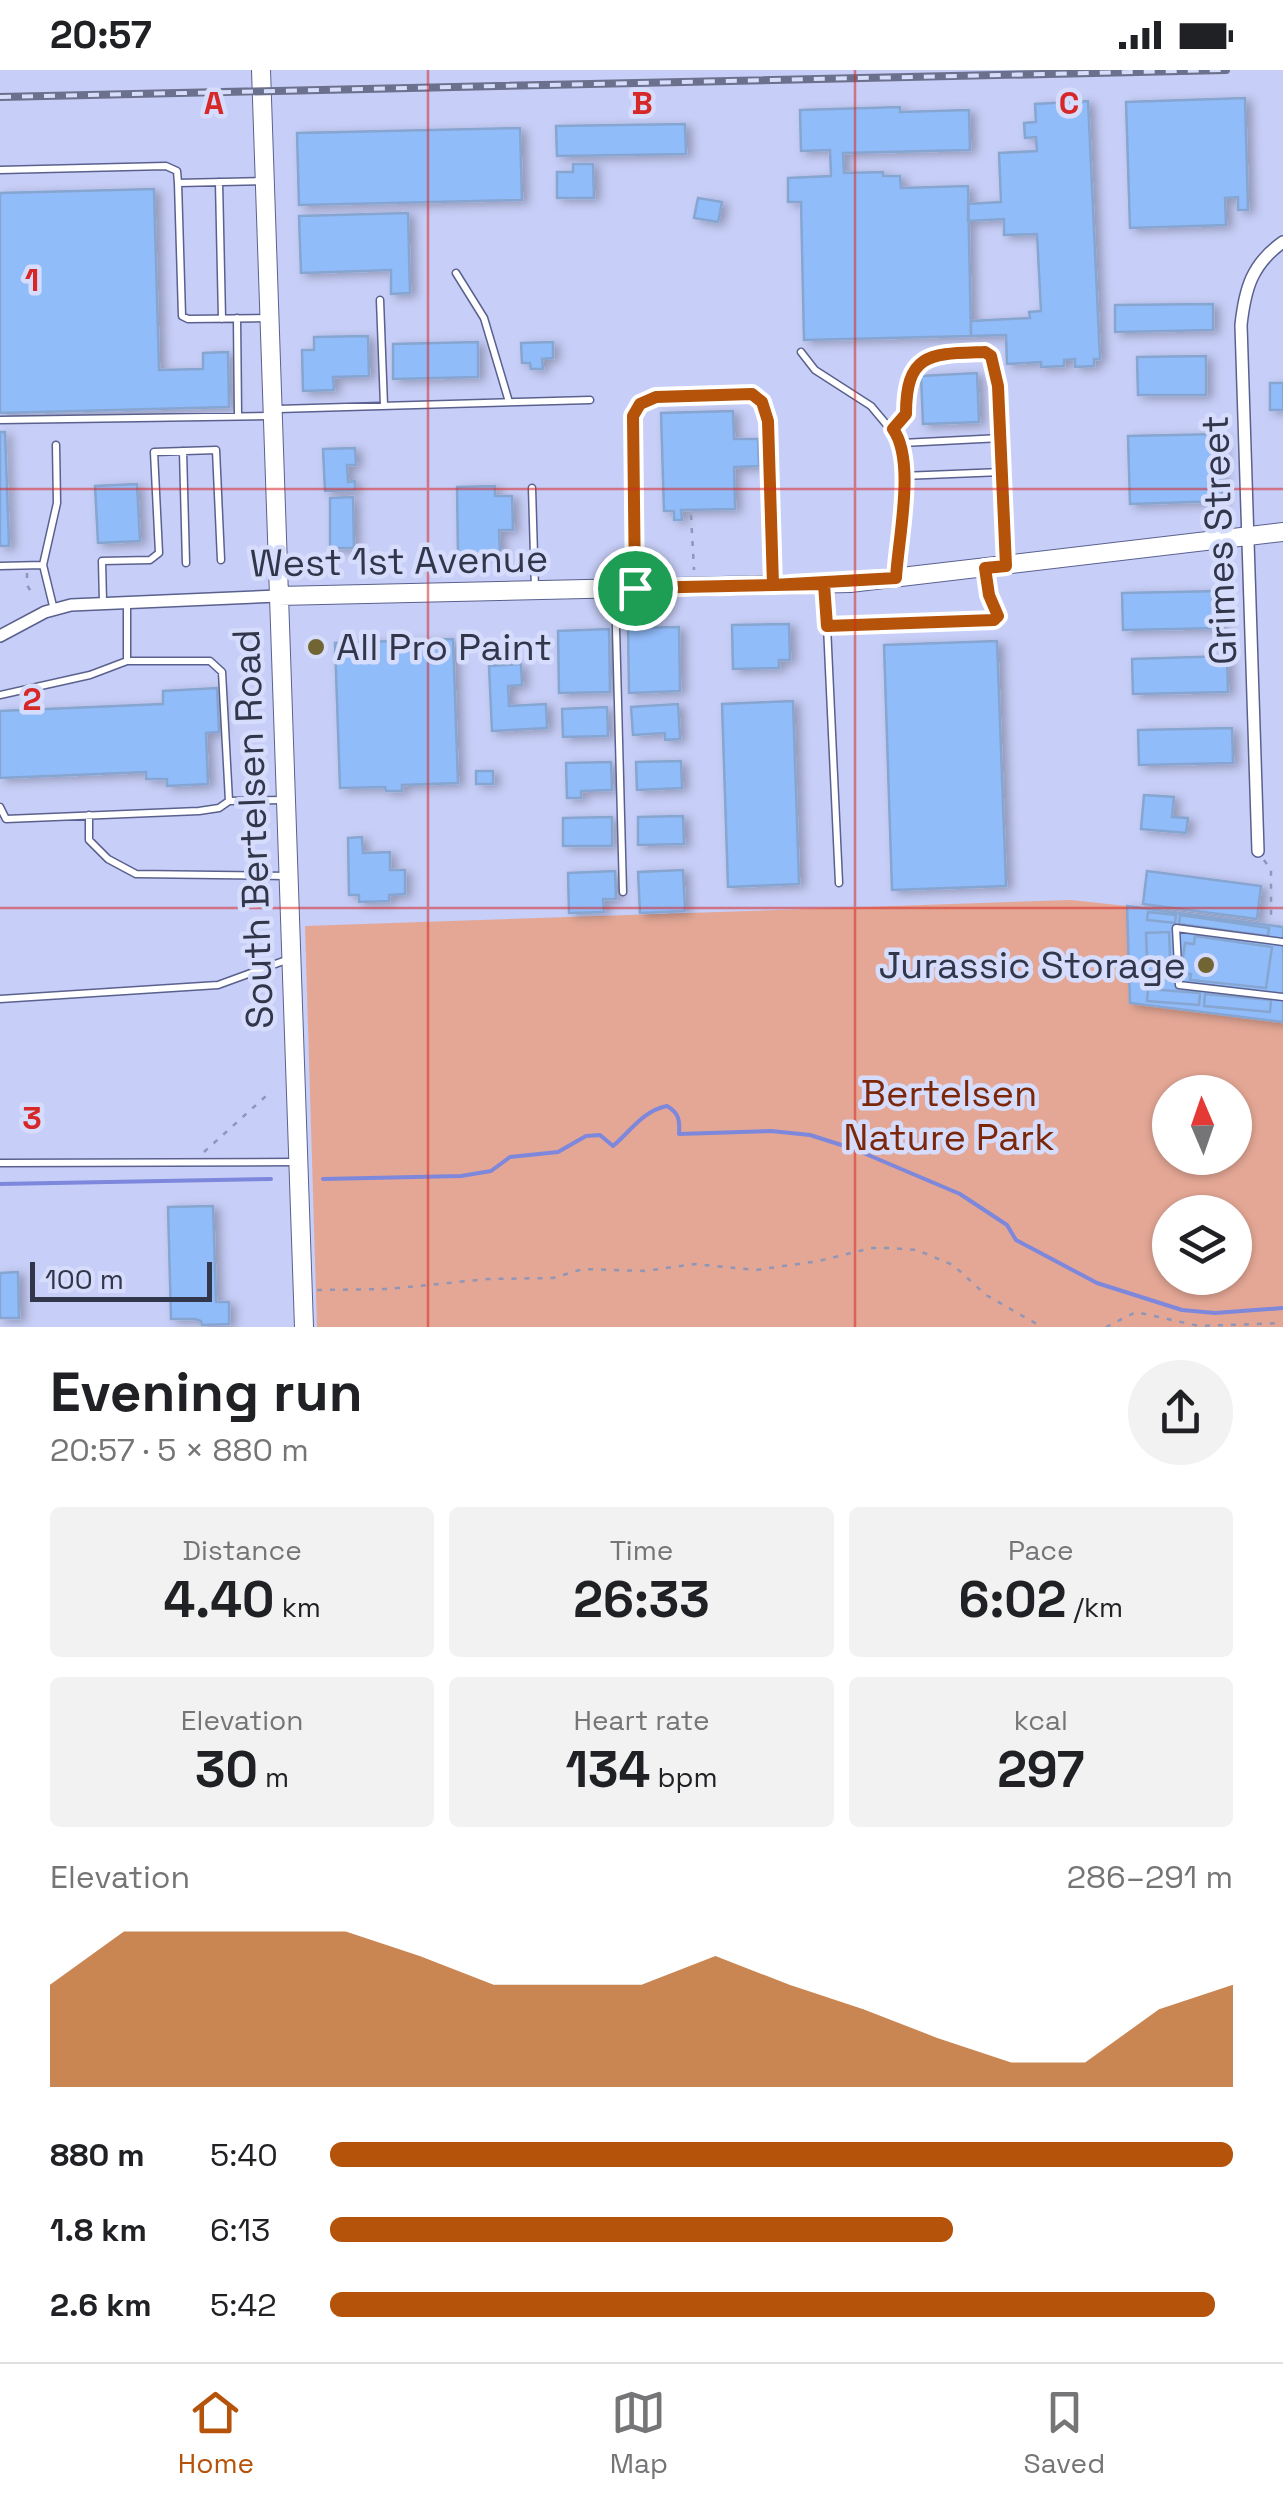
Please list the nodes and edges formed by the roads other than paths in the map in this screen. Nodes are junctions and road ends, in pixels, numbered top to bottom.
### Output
1 (262, 70) edge
2 (0, 170) edge
3 (265, 180) junction
4 (219, 182) junction
5 (178, 184) junction
6 (1283, 242) edge
7 (456, 273) dead end
8 (380, 300) dead end
9 (222, 318) junction
10 (237, 318) junction
11 (269, 318) junction
12 (802, 352) dead end
13 (590, 400) dead end
14 (509, 402) junction
15 (384, 406) junction
16 (271, 412) junction
17 (238, 416) junction
18 (0, 420) edge
19 (893, 429) junction
20 (1000, 438) junction
21 (902, 443) junction
22 (56, 444) dead end
23 (183, 451) junction
24 (1002, 472) junction
25 (902, 476) junction
26 (532, 488) dead end
27 (1283, 532) edge
28 (1249, 536) junction
29 (221, 560) dead end
30 (186, 563) dead end
31 (43, 565) junction
32 (0, 566) edge
33 (1006, 566) junction
34 (985, 568) junction
35 (896, 578) junction
36 (824, 584) junction
37 (773, 585) junction
38 (615, 588) junction
39 (635, 588) junction
40 (535, 590) junction
41 (278, 596) junction
42 (103, 602) junction
43 (127, 602) junction
44 (54, 610) junction
45 (827, 626) junction
46 (0, 636) edge
47 (128, 661) junction
48 (0, 695) edge
49 (285, 800) junction
50 (229, 801) junction
51 (0, 808) edge
52 (89, 815) junction
53 (1258, 851) road end
54 (288, 876) junction
55 (839, 883) dead end
56 (623, 892) dead end
57 (1283, 942) edge
58 (291, 958) junction
59 (1283, 997) edge
60 (0, 1000) edge
61 (298, 1162) junction
62 (0, 1163) edge
63 (304, 1327) edge

1 - 3 street, South Bertelsen Road
2 - 5 lane
3 - 4 lane
3 - 11 street, South Bertelsen Road
4 - 5 lane
4 - 9 lane
5 - 9 lane
6 - 28 street, Grimes Street
7 - 14 lane
8 - 15 lane
9 - 10 lane
10 - 11 lane
10 - 17 lane
11 - 16 street, South Bertelsen Road
12 - 19 lane
13 - 14 lane
14 - 15 lane
15 - 16 lane
16 - 17 lane
16 - 41 street, South Bertelsen Road
17 - 18 lane
19 - 20 lane
19 - 21 lane
20 - 21 lane
20 - 24 lane
21 - 25 lane
22 - 31 lane
23 - 29 lane
23 - 30 lane
23 - 42 lane
24 - 25 lane
24 - 33 lane
25 - 35 lane
26 - 40 lane
27 - 28 street, West 1st Avenue
28 - 33 street, West 1st Avenue
28 - 53 street, Grimes Street
31 - 32 lane
31 - 44 lane
33 - 34 street, West 1st Avenue
34 - 35 street, West 1st Avenue
34 - 45 lane
35 - 36 street, West 1st Avenue
36 - 37 street, West 1st Avenue
36 - 45 lane
37 - 39 street, West 1st Avenue
37 - 39 lane
38 - 39 street, West 1st Avenue
38 - 40 street, West 1st Avenue
38 - 56 lane
40 - 41 street, West 1st Avenue
41 - 43 street, West 1st Avenue
41 - 49 street, South Bertelsen Road
42 - 43 street, West 1st Avenue
42 - 44 street, West 1st Avenue
43 - 47 lane
44 - 46 street, West 1st Avenue
45 - 55 lane
47 - 48 lane
47 - 50 lane
49 - 50 lane
49 - 54 street, South Bertelsen Road
50 - 52 lane
51 - 52 lane
52 - 54 lane
54 - 58 street, South Bertelsen Road
57 - 59 lane
58 - 60 lane
58 - 61 street, South Bertelsen Road
61 - 62 lane
61 - 63 street, South Bertelsen Road

